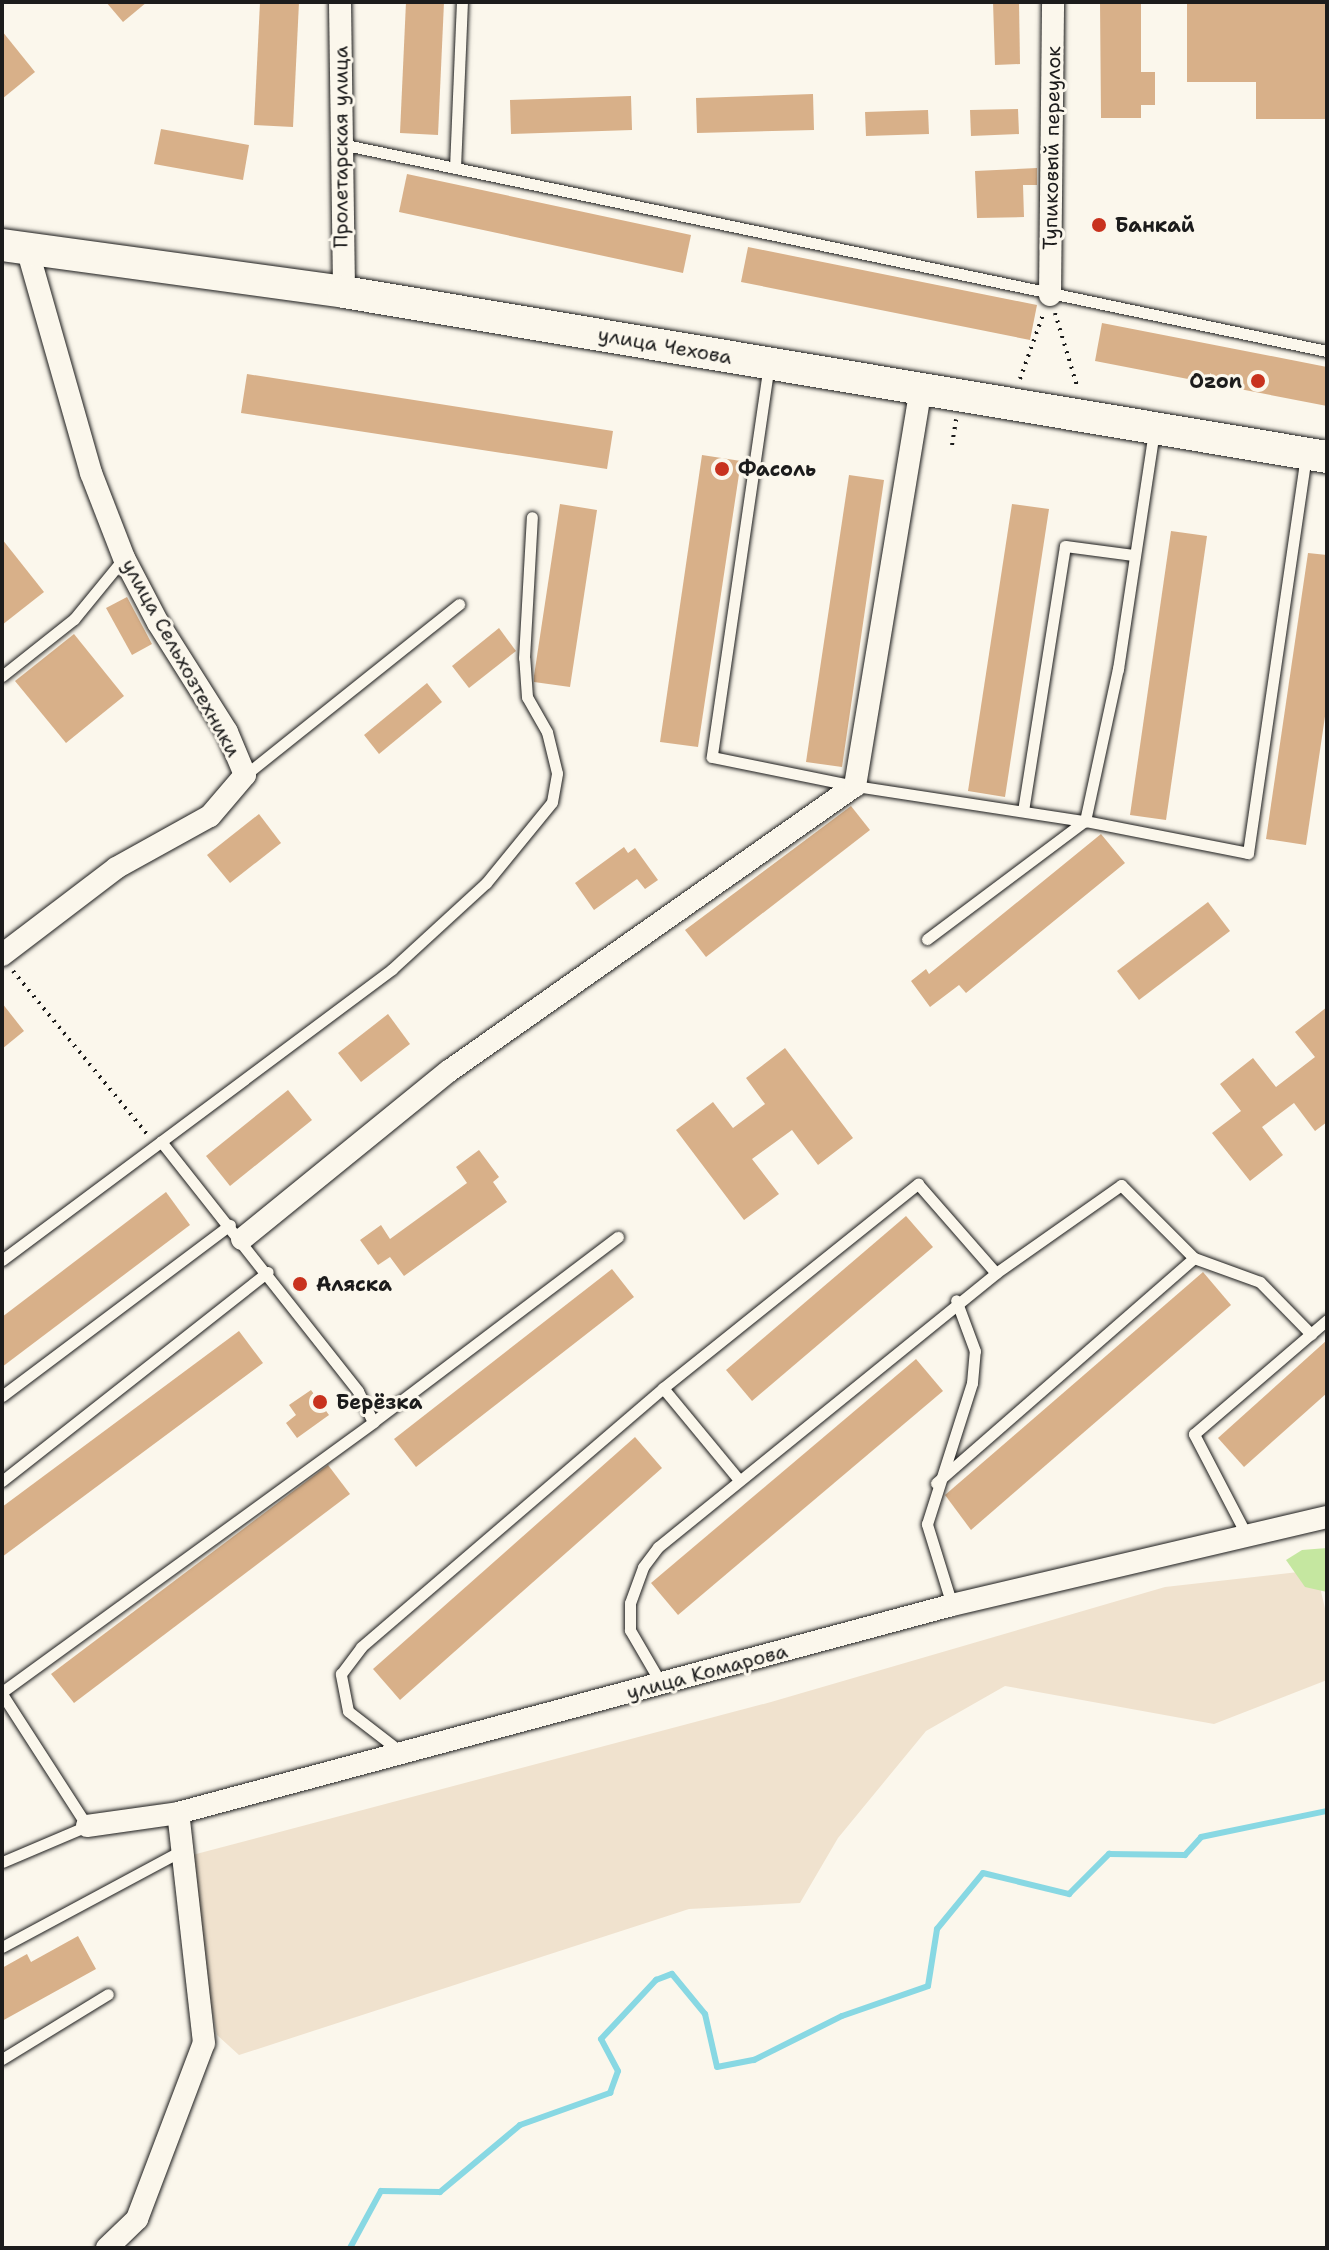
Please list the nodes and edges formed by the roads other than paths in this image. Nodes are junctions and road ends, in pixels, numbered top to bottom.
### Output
1 (340, 2) edge
2 (462, 2) edge
3 (1053, 2) edge
4 (340, 144) junction
5 (455, 168) junction
6 (15, 247) edge
7 (344, 292) junction
8 (1050, 295) junction
9 (1327, 351) edge
10 (769, 364) junction
11 (921, 389) junction
12 (1155, 426) junction
13 (1317, 455) edge
14 (532, 517) dead end
15 (1133, 555) junction
16 (124, 558) junction
17 (459, 604) dead end
18 (2, 676) edge
19 (245, 775) junction
20 (855, 786) junction
21 (1023, 811) junction
22 (1085, 821) junction
23 (927, 939) dead end
24 (7, 962) edge
25 (159, 1144) junction
26 (236, 1232) junction
27 (618, 1237) dead end
28 (1194, 1258) junction
29 (2, 1260) edge
30 (268, 1272) junction
31 (996, 1273) junction
32 (956, 1300) junction
33 (1327, 1320) edge
34 (1311, 1334) junction
35 (663, 1388) junction
36 (2, 1396) edge
37 (373, 1422) junction
38 (739, 1480) junction
39 (2, 1481) edge
40 (936, 1483) junction
41 (1327, 1517) edge
42 (1247, 1536) junction
43 (952, 1605) junction
44 (662, 1685) junction
45 (2, 1693) edge
46 (401, 1752) junction
47 (178, 1813) junction
48 (87, 1826) junction
49 (185, 1849) junction
50 (2, 1862) edge
51 (2, 1947) edge
52 (108, 1994) dead end
53 (2, 2059) edge
54 (107, 2248) edge

1 - 4 street, Пролетарская улица
2 - 5 lane
3 - 8 street, Тупиковый переулок
4 - 5 lane
4 - 7 street, Пролетарская улица
5 - 8 lane
6 - 7 main road, улица Чехова
6 - 16 street, улица Сельхозтехники
7 - 10 main road, улица Чехова
8 - 9 lane
10 - 11 main road, улица Чехова
10 - 20 lane
11 - 12 main road, улица Чехова
11 - 20 street
12 - 13 main road, улица Чехова
12 - 15 lane
13 - 22 lane
14 - 25 lane
15 - 21 lane
15 - 22 lane
16 - 18 lane
16 - 19 street, улица Сельхозтехники
17 - 19 lane
19 - 24 street, улица Сельхозтехники
20 - 21 lane
20 - 26 street
21 - 22 lane
22 - 23 lane
25 - 26 lane
25 - 29 lane
26 - 30 lane
26 - 36 lane
27 - 37 lane
28 - 31 lane
28 - 34 lane
28 - 40 lane
30 - 37 lane
30 - 39 lane
31 - 32 lane
31 - 35 lane
32 - 38 lane
32 - 40 lane
33 - 34 lane
34 - 42 lane
35 - 38 lane
35 - 46 lane
37 - 45 lane
38 - 44 lane
40 - 43 lane
41 - 42 street, улица Комарова
42 - 43 street, улица Комарова
43 - 44 street, улица Комарова
44 - 46 street, улица Комарова
45 - 48 lane
46 - 47 street, улица Комарова
47 - 48 street, улица Комарова
47 - 49 street
48 - 50 lane
49 - 51 lane
49 - 54 street
52 - 53 lane

